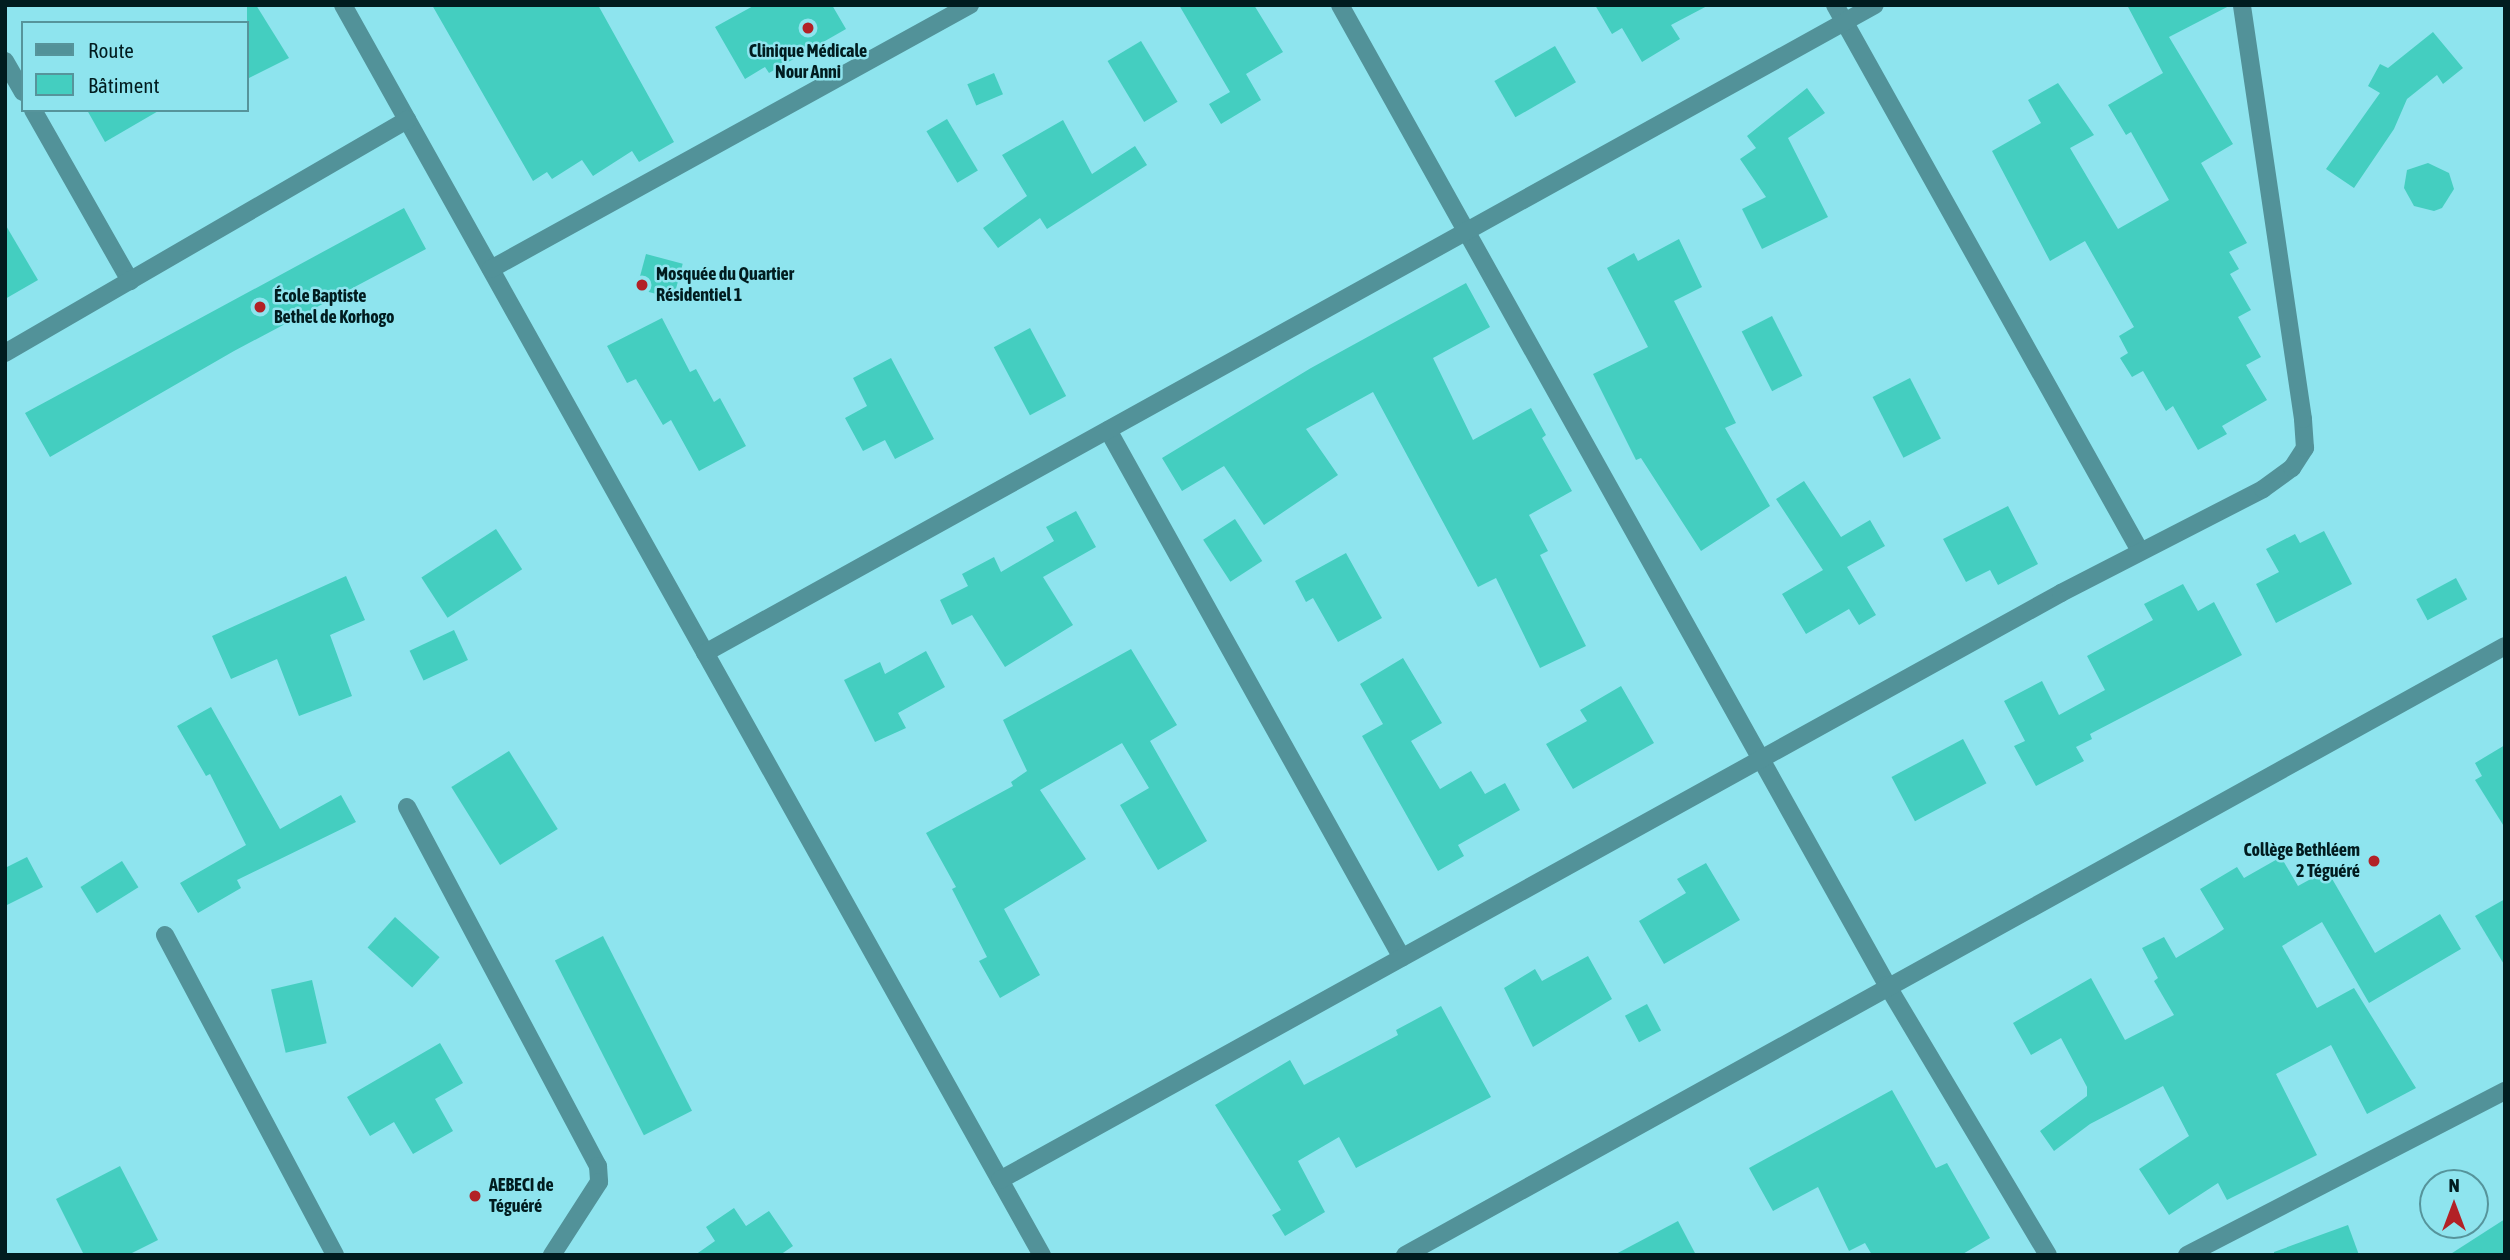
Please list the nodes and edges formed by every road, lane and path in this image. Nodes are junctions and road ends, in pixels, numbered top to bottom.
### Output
1 (343, 5) edge
2 (970, 5) edge
3 (1340, 5) edge
4 (1835, 5) edge
5 (1875, 5) edge
6 (2242, 5) edge
7 (1845, 23) junction
8 (5, 61) edge
9 (21, 89) edge
10 (34, 112) edge
11 (407, 120) junction
12 (1467, 232) junction
13 (491, 270) junction
14 (130, 281) junction
15 (5, 353) edge
16 (1108, 429) junction
17 (2140, 551) junction
18 (2505, 646) edge
19 (705, 653) junction
20 (1762, 760) junction
21 (407, 807) dead end
22 (165, 935) dead end
23 (1402, 958) junction
24 (1888, 985) junction
25 (2505, 1091) edge
26 (1000, 1180) junction
27 (335, 1255) edge
28 (552, 1255) edge
29 (1042, 1255) edge
30 (1405, 1255) edge
31 (2048, 1255) edge
32 (2187, 1255) edge

1 - 11 street
2 - 13 street
3 - 12 street
4 - 7 street
5 - 7 street
6 - 17 street
7 - 12 street
7 - 17 street
8 - 9 street
10 - 14 street
11 - 13 street
11 - 14 street
12 - 16 street
12 - 20 street
13 - 19 street
14 - 15 street
16 - 19 street
16 - 23 street
17 - 20 street
18 - 24 street
19 - 26 street
20 - 23 street
20 - 24 street
21 - 28 street
22 - 27 street
23 - 26 street
24 - 30 street
24 - 31 street
25 - 32 street
26 - 29 street

